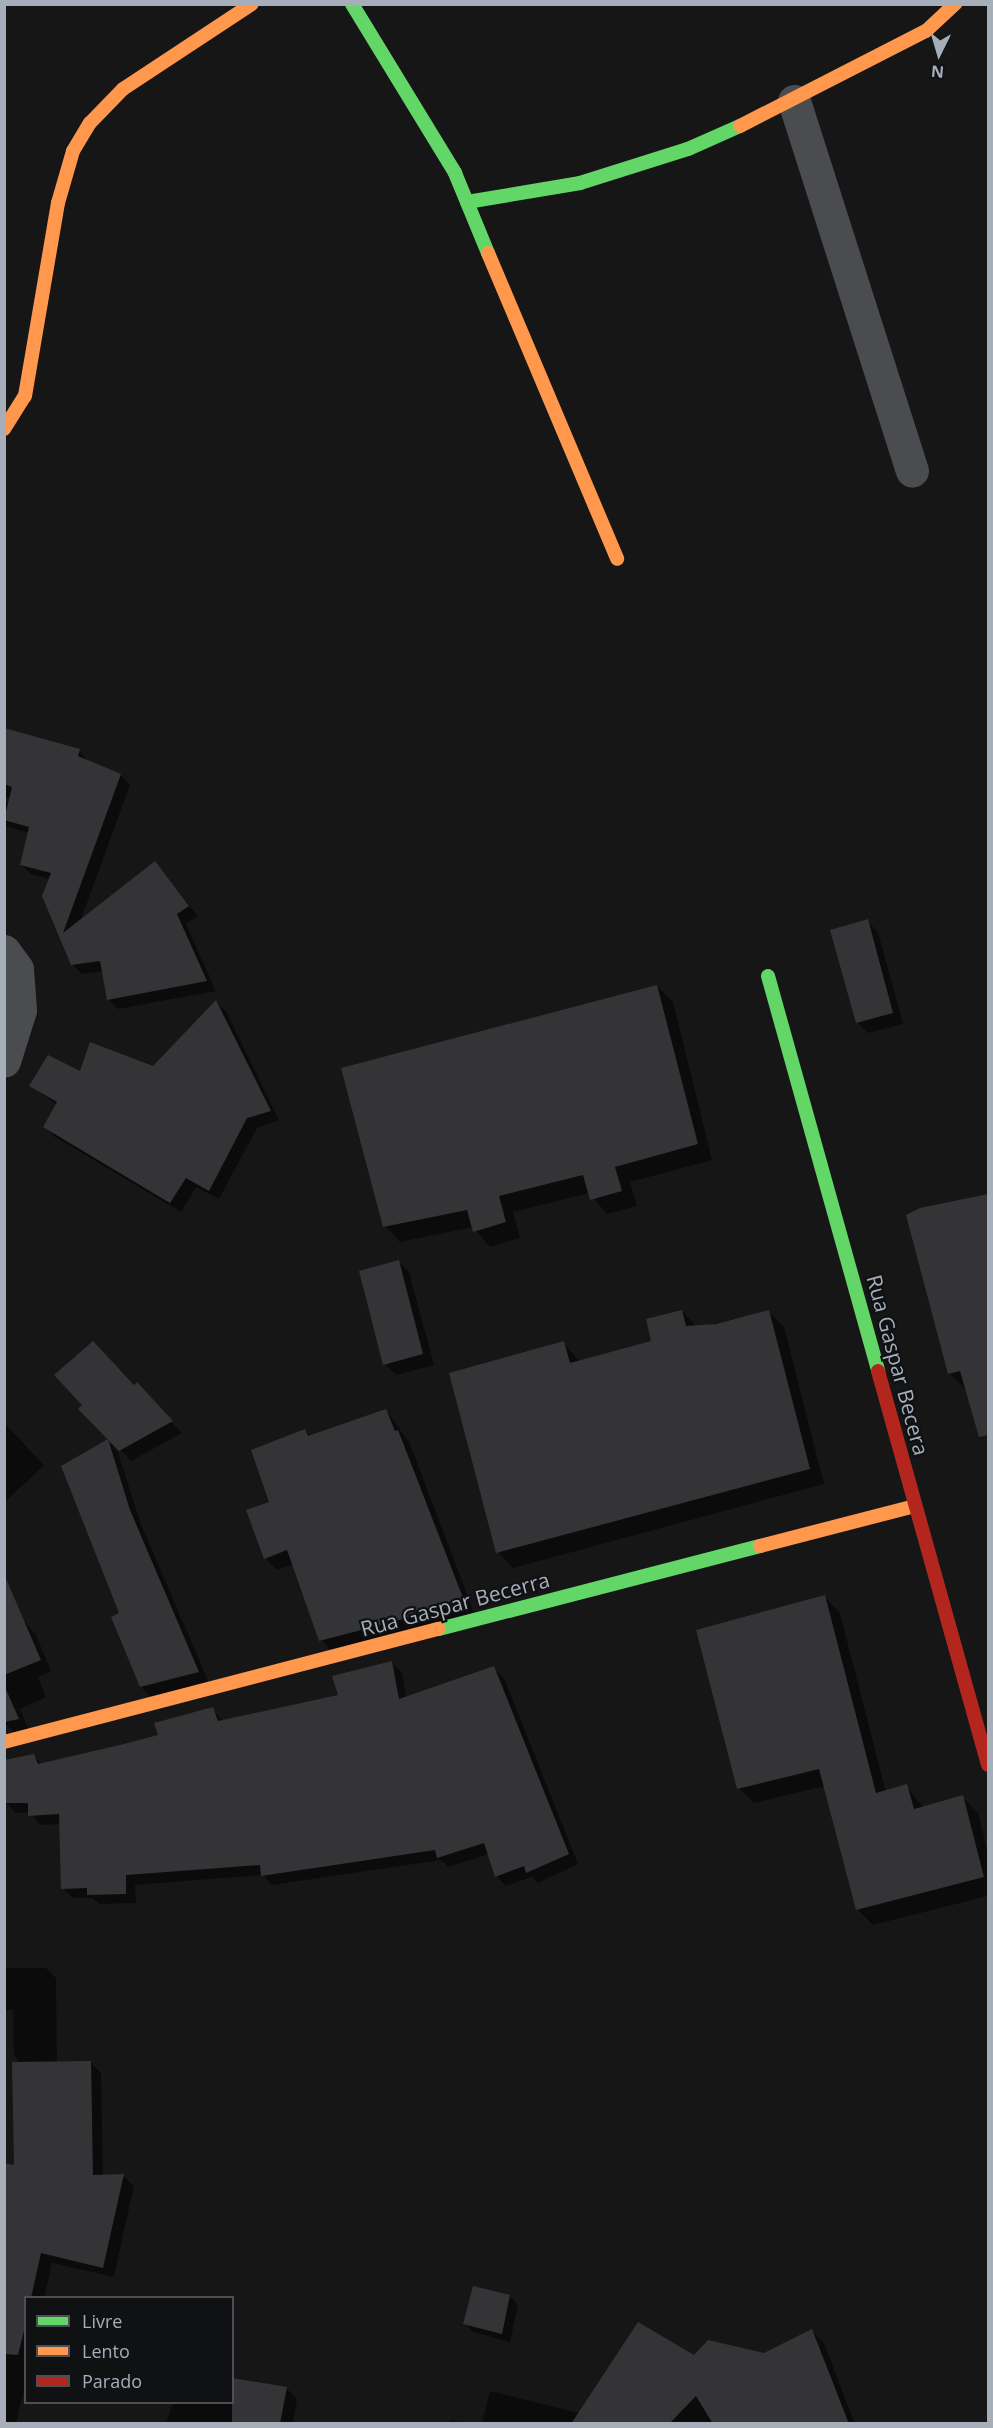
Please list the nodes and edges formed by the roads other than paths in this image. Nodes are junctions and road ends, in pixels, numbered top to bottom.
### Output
1 (252, 4) edge
2 (352, 4) edge
3 (955, 4) edge
4 (794, 101) junction
5 (467, 202) junction
6 (4, 429) edge
7 (912, 471) dead end
8 (617, 559) dead end
9 (4, 951) edge
10 (768, 976) dead end
11 (4, 1061) edge
12 (915, 1506) junction
13 (4, 1742) edge
14 (988, 1765) edge

1 - 6 street
2 - 5 street
3 - 4 street
4 - 5 street
4 - 7 street
5 - 8 street
9 - 11 street
10 - 12 street, Rua Gaspar Becera
12 - 13 street, Rua Gaspar Becerra
12 - 14 street, Rua Gaspar Becera

